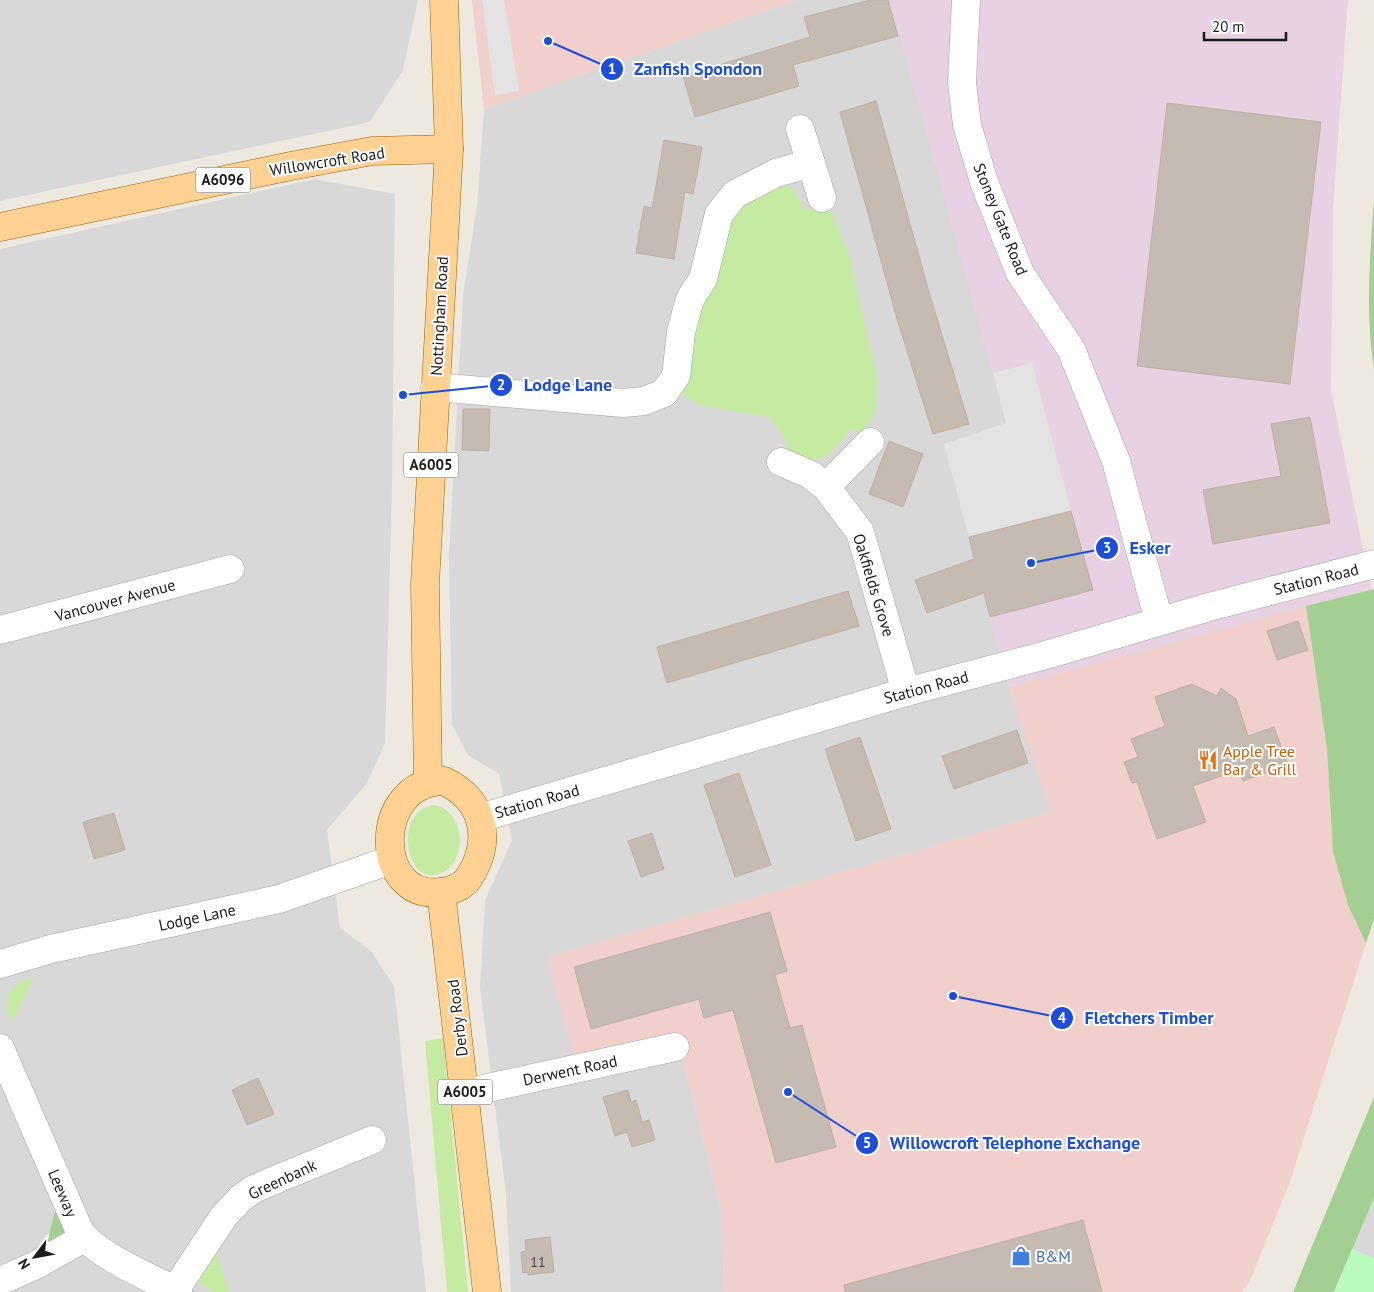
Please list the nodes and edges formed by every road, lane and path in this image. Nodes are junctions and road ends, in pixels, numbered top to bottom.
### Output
1 (444, 0) edge
2 (966, 0) edge
3 (800, 129) dead end
4 (449, 149) junction
5 (811, 163) junction
6 (822, 198) dead end
7 (0, 227) edge
8 (435, 387) junction
9 (870, 442) dead end
10 (782, 462) dead end
11 (826, 487) junction
12 (1362, 567) edge
13 (230, 569) dead end
14 (1159, 621) junction
15 (0, 630) edge
16 (906, 692) junction
17 (428, 782) junction
18 (480, 818) junction
19 (391, 860) junction
20 (441, 892) junction
21 (0, 964) edge
22 (675, 1047) dead end
23 (0, 1048) edge
24 (466, 1092) junction
25 (372, 1140) dead end
26 (84, 1238) junction
27 (0, 1282) edge
28 (176, 1291) edge
29 (487, 1292) edge

1 - 4 main road, Nottingham Road / A6005
2 - 14 street, Stoney Gate Road
3 - 5 street
4 - 7 main road, Willowcroft Road / A6096
4 - 8 main road, Nottingham Road / A6005
5 - 6 street
5 - 8 street
8 - 17 main road, Nottingham Road / A6005
9 - 11 street
10 - 11 street, Oakfields Grove
11 - 16 street, Oakfields Grove
12 - 14 street, Station Road
13 - 15 street, Vancouver Avenue
14 - 16 street, Station Road
16 - 18 street, Station Road
17 - 18 main road
17 - 19 main road
18 - 20 main road
19 - 20 main road
19 - 21 street, Lodge Lane
20 - 24 main road, Derby Road / A6005
22 - 24 street, Derwent Road
23 - 26 street, Leeway
24 - 29 main road, Derby Road / A6005
25 - 28 street, Greenbank
26 - 27 street
26 - 28 street, Leeway

